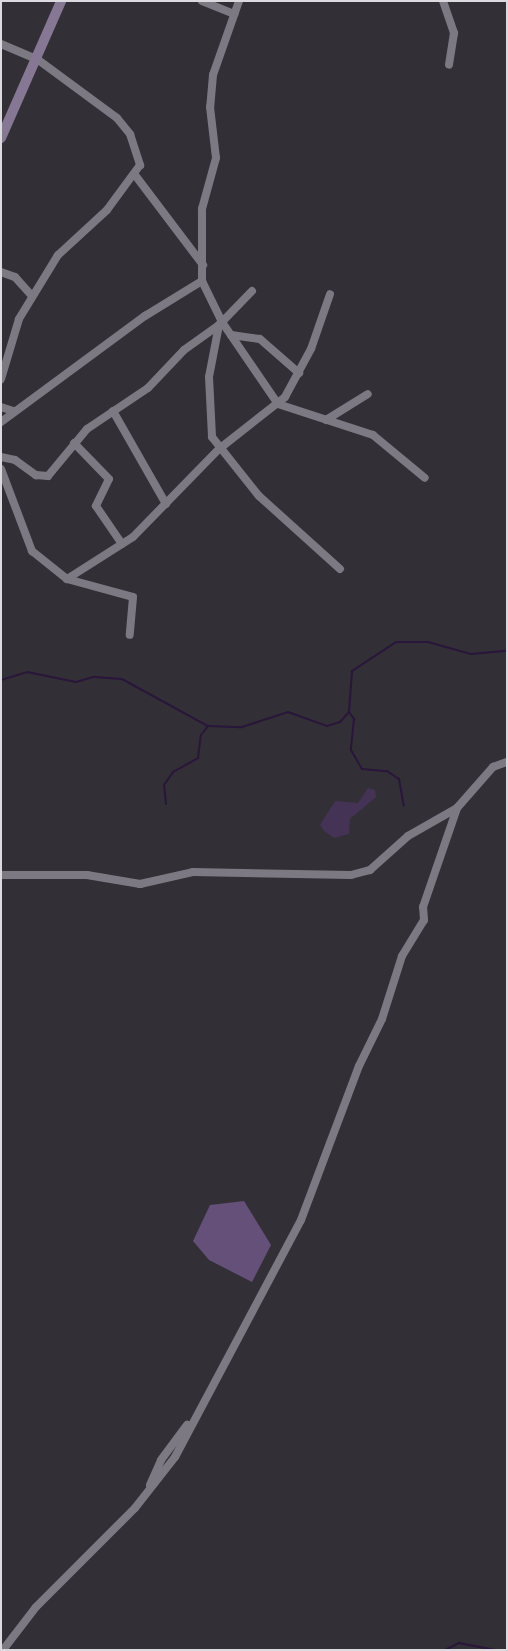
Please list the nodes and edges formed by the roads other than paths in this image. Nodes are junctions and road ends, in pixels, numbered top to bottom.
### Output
1 (61, 1) edge
2 (202, 1) edge
3 (238, 1) edge
4 (443, 1) edge
5 (234, 14) junction
6 (1, 44) edge
7 (37, 59) junction
8 (449, 65) dead end
9 (4, 124) edge
10 (1, 138) edge
11 (136, 175) junction
12 (203, 265) junction
13 (1, 272) edge
14 (202, 280) junction
15 (252, 291) dead end
16 (330, 294) dead end
17 (32, 296) junction
18 (221, 323) junction
19 (231, 334) junction
20 (299, 373) junction
21 (1, 379) edge
22 (368, 394) dead end
23 (278, 404) junction
24 (1, 407) edge
25 (13, 411) junction
26 (113, 411) junction
27 (326, 420) junction
28 (1, 422) edge
29 (74, 443) junction
30 (219, 449) junction
31 (1, 457) edge
32 (1, 469) edge
33 (425, 478) dead end
34 (166, 504) junction
35 (122, 544) junction
36 (340, 569) dead end
37 (67, 579) junction
38 (130, 635) dead end
39 (507, 762) edge
40 (457, 808) junction
41 (1, 875) edge
42 (3, 1650) edge

1 - 7 street
2 - 5 street
3 - 5 street
4 - 8 street
5 - 12 street
6 - 7 street
7 - 9 street
7 - 11 street
9 - 10 street
11 - 12 street
11 - 17 street
12 - 14 street
13 - 17 street
14 - 18 street
14 - 25 street
15 - 18 street
16 - 20 street
17 - 21 street
18 - 19 street
18 - 26 street
18 - 30 street
19 - 20 street
19 - 23 street
20 - 23 street
22 - 27 street
23 - 27 street
23 - 30 street
24 - 25 street
25 - 28 street
26 - 29 street
26 - 34 street
27 - 33 street
29 - 31 street
29 - 35 street
30 - 34 street
30 - 36 street
32 - 37 street
34 - 35 street
35 - 37 street
37 - 38 street
39 - 40 street
40 - 41 street
40 - 42 street

